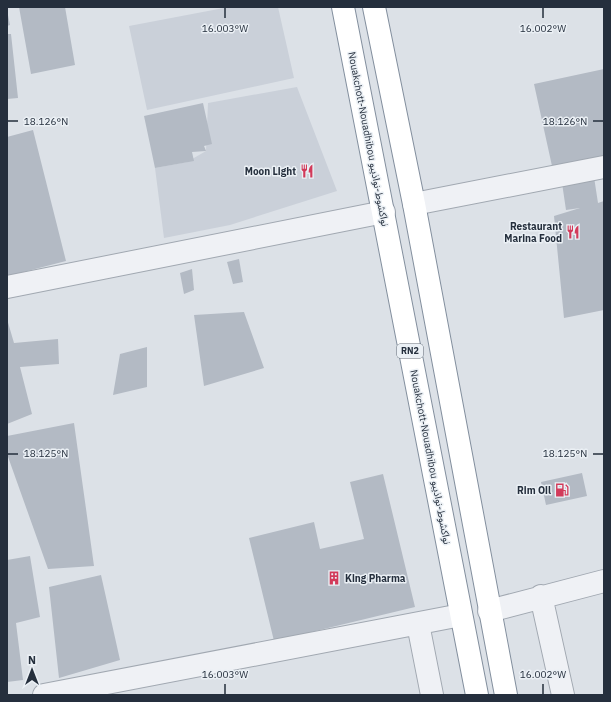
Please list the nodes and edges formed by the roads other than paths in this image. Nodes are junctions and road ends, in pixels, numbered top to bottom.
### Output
1 (343, 7) edge
2 (374, 7) edge
3 (604, 167) edge
4 (414, 204) junction
5 (384, 212) junction
6 (7, 286) edge
7 (604, 581) edge
8 (541, 596) junction
9 (489, 611) junction
10 (461, 615) junction
11 (418, 624) junction
12 (44, 695) edge
13 (432, 695) edge
14 (477, 695) edge
15 (506, 695) edge
16 (563, 695) edge

1 - 5 highway, Nouakchott-Nouadhibou نواكشوط-نواذيبو / RN2
2 - 4 highway
3 - 4 street
4 - 9 highway
5 - 6 street
5 - 10 highway, Nouakchott-Nouadhibou نواكشوط-نواذيبو / RN2
7 - 8 street
8 - 9 street
8 - 16 street
9 - 15 highway
10 - 11 street
10 - 14 highway, Nouakchott-Nouadhibou نواكشوط-نواذيبو / RN2
11 - 12 street
11 - 13 street

